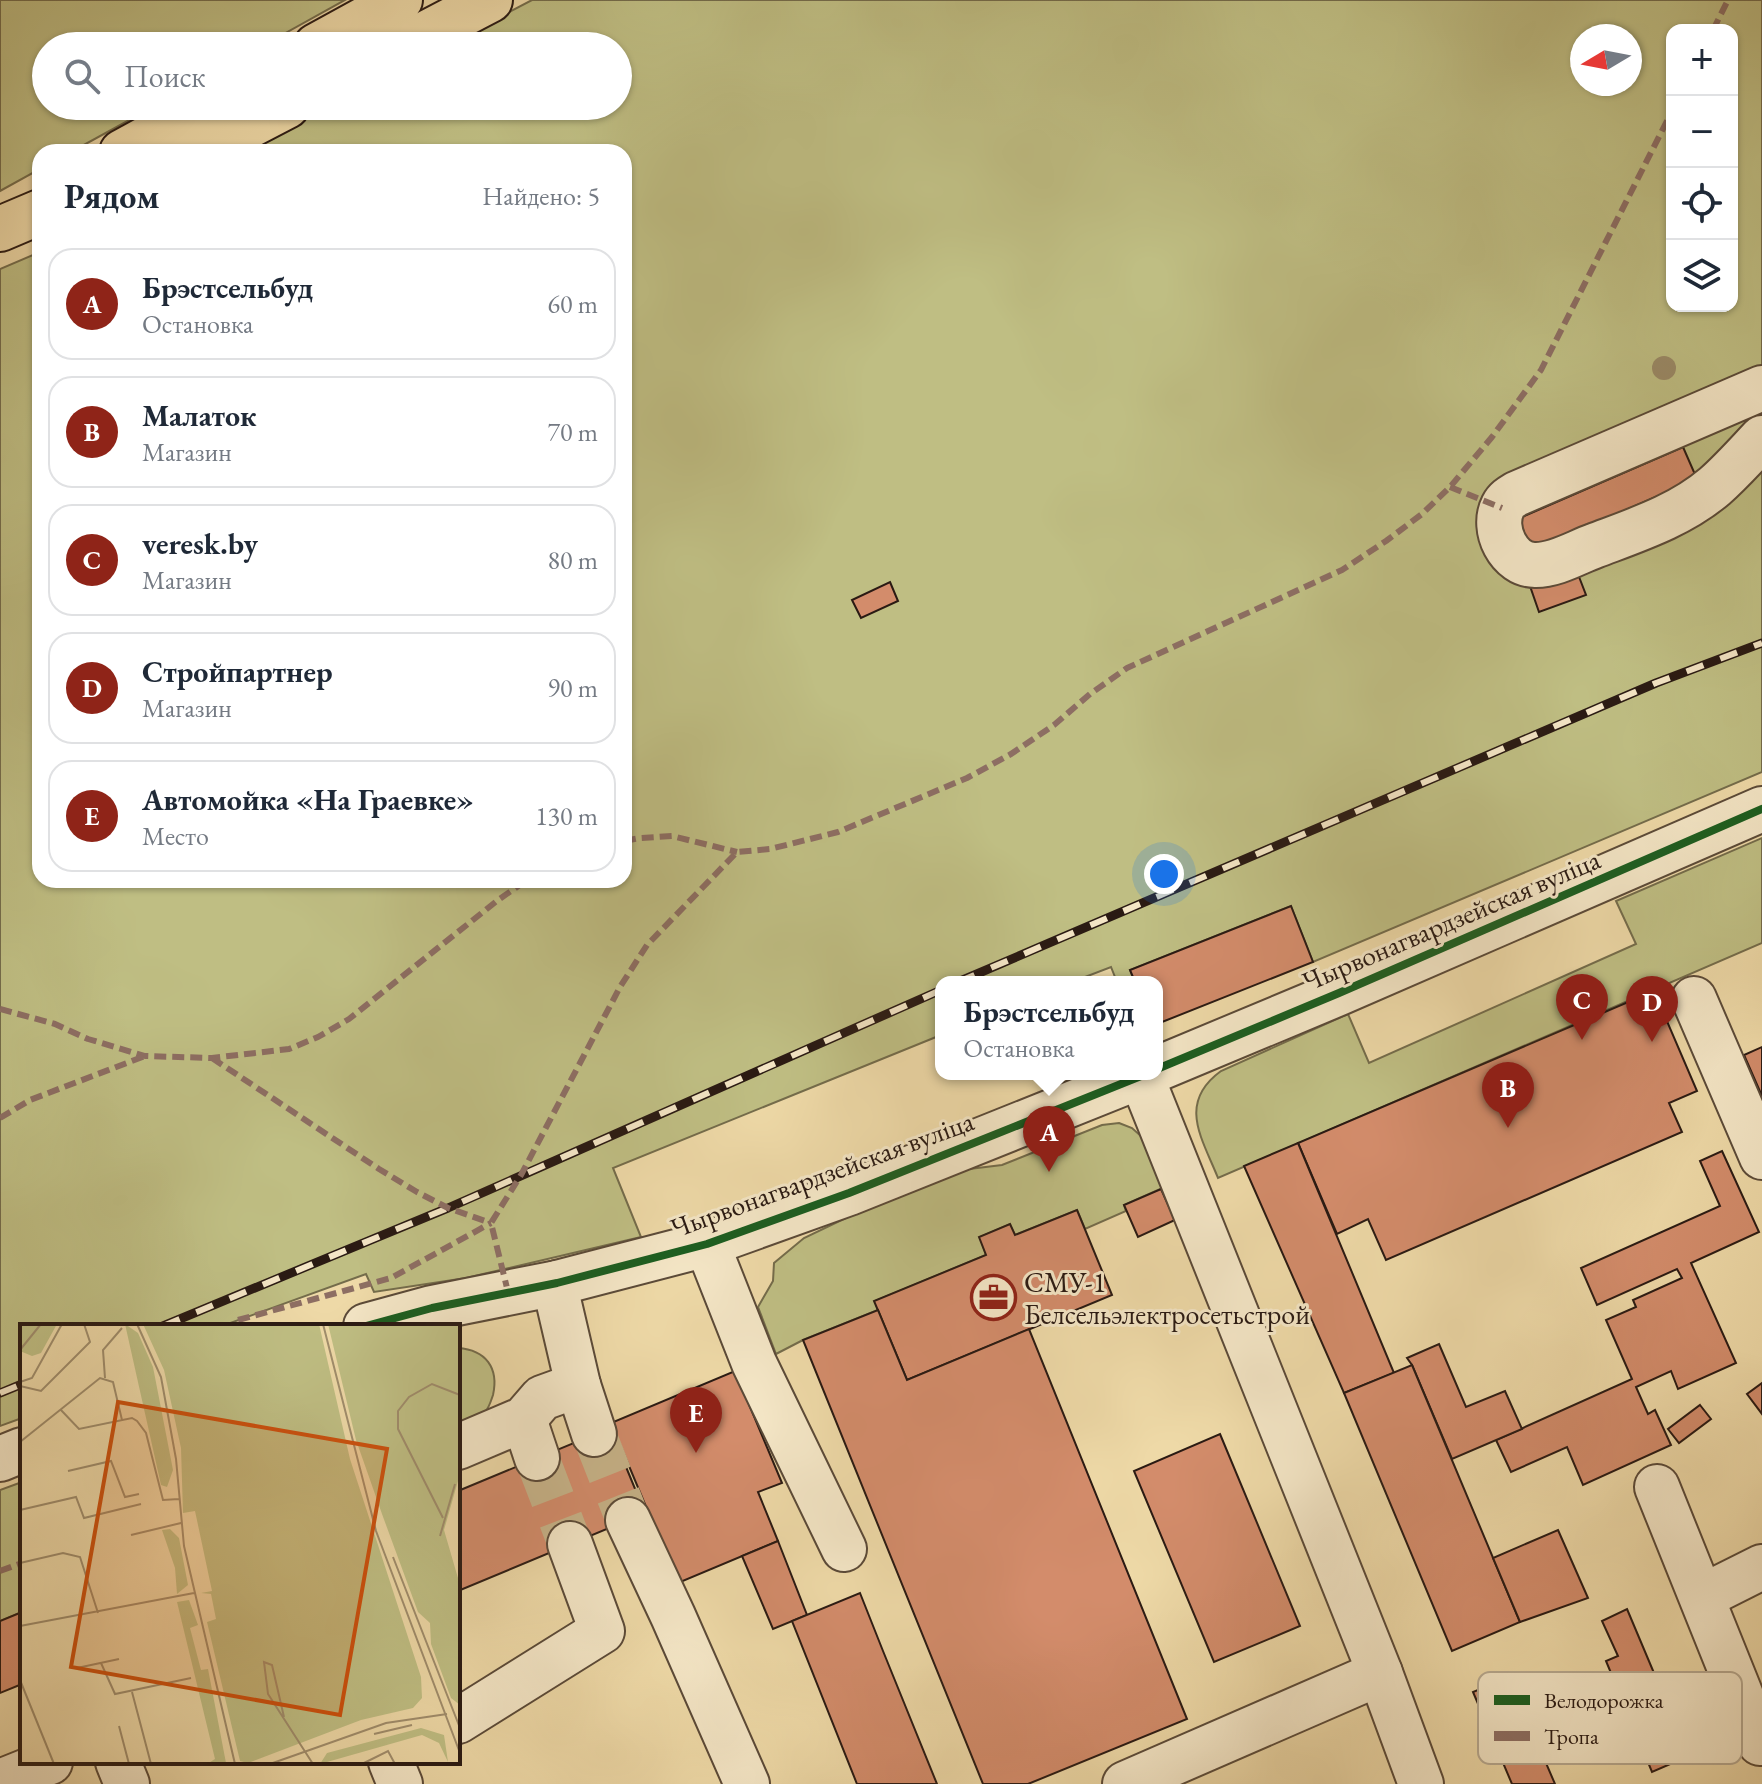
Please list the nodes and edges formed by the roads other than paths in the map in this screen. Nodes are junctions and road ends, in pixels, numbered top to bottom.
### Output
1 (400, 0) edge
2 (490, 0) edge
3 (342, 32) edge
4 (429, 32) edge
5 (180, 120) edge
6 (260, 120) edge
7 (137, 144) edge
8 (214, 144) edge
9 (32, 215) edge
10 (0, 229) edge
11 (1762, 388) edge
12 (1762, 438) edge
13 (1762, 809) edge
14 (1694, 999) dead end
15 (1163, 1067) edge
16 (1131, 1080) edge
17 (1151, 1080) edge
18 (1762, 1157) edge
19 (707, 1244) junction
20 (557, 1283) junction
21 (373, 1324) edge
22 (578, 1385) junction
23 (594, 1434) tunnel mouth
24 (460, 1447) edge
25 (20, 1451) edge
26 (0, 1459) edge
27 (1657, 1487) dead end
28 (628, 1520) tunnel mouth
29 (570, 1544) tunnel mouth
30 (844, 1549) dead end
31 (1762, 1567) edge
32 (1702, 1597) junction
33 (1732, 1672) edge
34 (1380, 1673) junction
35 (1742, 1698) edge
36 (460, 1720) edge
37 (1760, 1743) edge
38 (45, 1764) edge
39 (119, 1764) edge
40 (392, 1764) edge
41 (0, 1782) edge
42 (127, 1784) edge
43 (400, 1784) edge
44 (747, 1784) edge
45 (1125, 1784) edge
46 (1421, 1784) edge

1 - 3 main road
2 - 4 main road
5 - 7 main road
6 - 8 main road
9 - 10 main road
11 - 12 street
13 - 15 street, Чырвонагвардзейская вуліца
14 - 18 street
16 - 19 street, Чырвонагвардзейская вуліца
17 - 34 street
19 - 20 street, Чырвонагвардзейская вуліца
19 - 30 street
20 - 21 street, Чырвонагвардзейская вуліца
20 - 22 street
22 - 23 street
22 - 24 street
25 - 26 street
27 - 32 street
28 - 44 street
29 - 36 street
31 - 32 street
32 - 33 street
34 - 45 street
34 - 46 street
35 - 37 street
38 - 41 street
39 - 42 street
40 - 43 street

